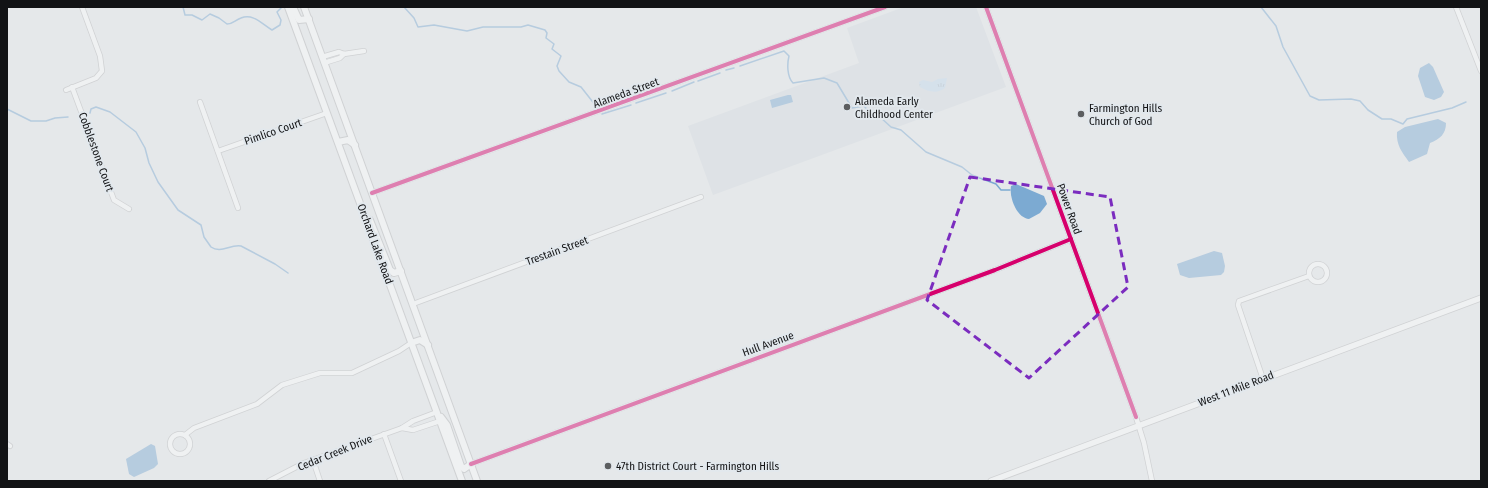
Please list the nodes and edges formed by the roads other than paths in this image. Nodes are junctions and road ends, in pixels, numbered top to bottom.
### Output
1 (82, 7) edge
2 (288, 7) edge
3 (293, 7) edge
4 (304, 7) edge
5 (885, 7) edge
6 (986, 7) edge
7 (1456, 7) edge
8 (308, 19) junction
9 (364, 51) dead end
10 (323, 60) junction
11 (1481, 71) edge
12 (72, 87) junction
13 (66, 90) dead end
14 (200, 102) dead end
15 (327, 113) junction
16 (338, 142) junction
17 (355, 146) junction
18 (218, 151) junction
19 (372, 193) junction
20 (701, 197) dead end
21 (238, 208) dead end
22 (129, 209) dead end
23 (364, 212) junction
24 (1071, 240) junction
25 (400, 271) junction
26 (1309, 276) junction
27 (1481, 298) edge
28 (413, 304) junction
29 (411, 343) junction
30 (428, 345) junction
31 (1263, 379) junction
32 (436, 410) junction
33 (440, 421) junction
34 (1139, 426) junction
35 (402, 428) junction
36 (384, 434) junction
37 (185, 435) junction
38 (313, 460) junction
39 (471, 464) junction
40 (269, 481) edge
41 (320, 481) edge
42 (401, 481) edge
43 (462, 481) edge
44 (477, 481) edge
45 (991, 481) edge
46 (1152, 481) edge

1 - 12 street
2 - 15 main road, Orchard Lake Road
3 - 8 main road
4 - 8 main road, Orchard Lake Road
5 - 19 street, Alameda Street
6 - 24 street, Power Road
7 - 11 street
8 - 10 main road, Orchard Lake Road
9 - 10 street
10 - 17 main road, Orchard Lake Road
12 - 13 street
12 - 22 street, Cobblestone Court
14 - 18 street
15 - 16 main road, Orchard Lake Road
15 - 18 street, Pimlico Court
16 - 17 main road
16 - 23 main road, Orchard Lake Road
17 - 19 main road, Orchard Lake Road
18 - 21 street
19 - 25 main road, Orchard Lake Road
20 - 28 street, Trestain Street
23 - 25 main road
23 - 29 main road, Orchard Lake Road
24 - 34 street, Power Road
24 - 39 street, Hull Avenue
25 - 28 main road, Orchard Lake Road
26 - 26 street
26 - 31 street
27 - 31 street, West 11 Mile Road
28 - 30 main road, Orchard Lake Road
29 - 30 main road
29 - 32 main road, Orchard Lake Road
29 - 37 street
30 - 39 main road, Orchard Lake Road
31 - 34 street, West 11 Mile Road
32 - 33 main road, Orchard Lake Road
32 - 35 street, Cedar Creek Drive
32 - 39 main road
33 - 35 street, Cedar Creek Drive
33 - 43 main road, Orchard Lake Road
34 - 45 street, West 11 Mile Road
34 - 46 street, Power Road
35 - 36 street, Cedar Creek Drive
36 - 38 street, Cedar Creek Drive
36 - 42 street
37 - 37 street
38 - 40 street, Cedar Creek Drive
38 - 41 street
39 - 44 main road, Orchard Lake Road

